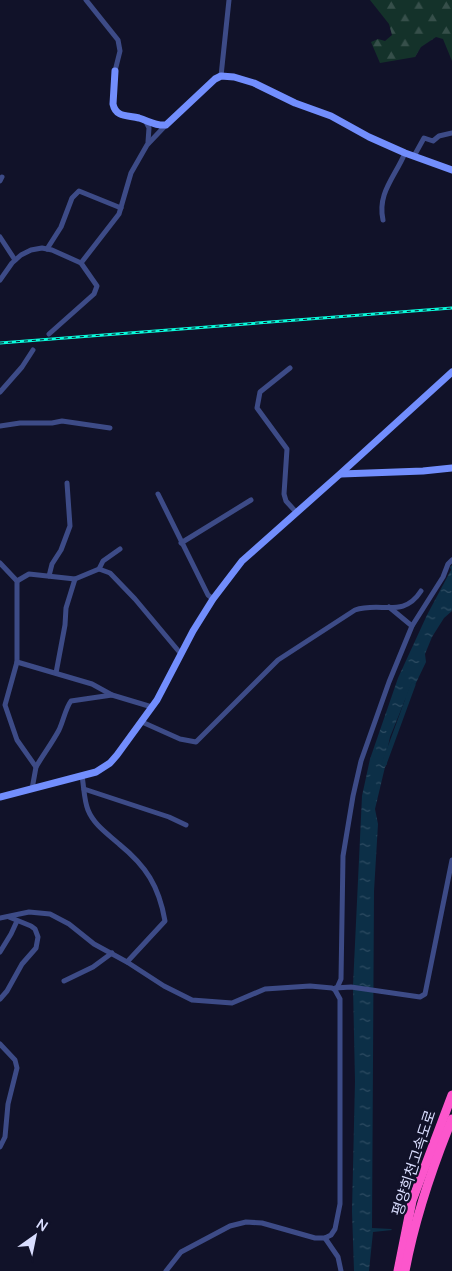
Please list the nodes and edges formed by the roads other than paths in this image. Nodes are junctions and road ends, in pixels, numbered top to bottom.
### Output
1 (86, 0) edge
2 (229, 0) edge
3 (115, 71) joint
4 (220, 76) junction
5 (146, 122) junction
6 (166, 125) junction
7 (452, 133) edge
8 (147, 145) junction
9 (405, 153) junction
10 (414, 156) junction
11 (452, 170) edge
12 (121, 208) junction
13 (382, 220) dead end
14 (0, 237) edge
15 (47, 249) junction
16 (15, 260) junction
17 (81, 263) junction
18 (0, 278) edge
19 (49, 334) dead end
20 (33, 350) dead end
21 (290, 368) dead end
22 (452, 372) edge
23 (0, 392) edge
24 (0, 426) edge
25 (110, 428) dead end
26 (452, 468) edge
27 (340, 474) junction
28 (67, 483) dead end
29 (158, 494) dead end
30 (251, 500) dead end
31 (296, 512) junction
32 (181, 543) junction
33 (120, 549) dead end
34 (452, 560) edge
35 (0, 563) edge
36 (99, 569) junction
37 (48, 576) junction
38 (76, 579) junction
39 (16, 581) junction
40 (421, 592) dead end
41 (213, 599) junction
42 (390, 607) junction
43 (412, 626) junction
44 (181, 654) junction
45 (17, 662) junction
46 (56, 673) junction
47 (112, 695) junction
48 (152, 708) junction
49 (142, 722) junction
50 (36, 767) junction
51 (82, 776) junction
52 (32, 789) junction
53 (84, 789) junction
54 (0, 797) edge
55 (186, 825) dead end
56 (452, 860) edge
57 (9, 917) junction
58 (0, 918) edge
59 (17, 921) junction
60 (0, 952) edge
61 (112, 953) junction
62 (127, 962) junction
63 (64, 981) dead end
64 (334, 988) junction
65 (0, 999) edge
66 (0, 1044) edge
67 (452, 1095) edge
68 (452, 1119) edge
69 (0, 1147) edge
70 (325, 1238) junction
71 (166, 1271) edge
72 (341, 1271) edge
73 (398, 1271) edge
74 (405, 1271) edge

1 - 3 street
2 - 4 street
3 - 5 street
4 - 6 street
4 - 9 street
5 - 6 street
5 - 8 street
6 - 8 street
7 - 10 street
8 - 12 street
9 - 10 street
9 - 13 street
10 - 11 street
12 - 15 street
12 - 17 street
14 - 16 street
15 - 16 street
15 - 17 street
16 - 18 street
17 - 19 street
20 - 23 street
21 - 31 street
22 - 27 street
24 - 25 street
26 - 27 street
27 - 31 street
28 - 37 street
29 - 32 street
30 - 32 street
31 - 41 street
32 - 41 street
33 - 36 street
34 - 43 street
35 - 39 street
36 - 38 street
36 - 44 street
37 - 38 street
37 - 39 street
38 - 46 street
39 - 45 street
40 - 42 street
41 - 44 street
42 - 43 street
42 - 49 street
43 - 64 street
44 - 48 street
45 - 46 street
45 - 50 street
46 - 47 street
47 - 48 street
47 - 50 street
48 - 49 street
49 - 51 street
50 - 52 street
51 - 52 street
51 - 53 street
52 - 54 street
53 - 55 street
53 - 62 street
56 - 64 street
57 - 58 street
57 - 59 street
57 - 61 street
59 - 60 street
59 - 65 street
61 - 62 street
61 - 63 street
62 - 64 street
64 - 70 street
66 - 69 street
67 - 73 highway, 평양희천고속도로
68 - 74 highway, 평양희천고속도로
70 - 71 street
70 - 72 street

